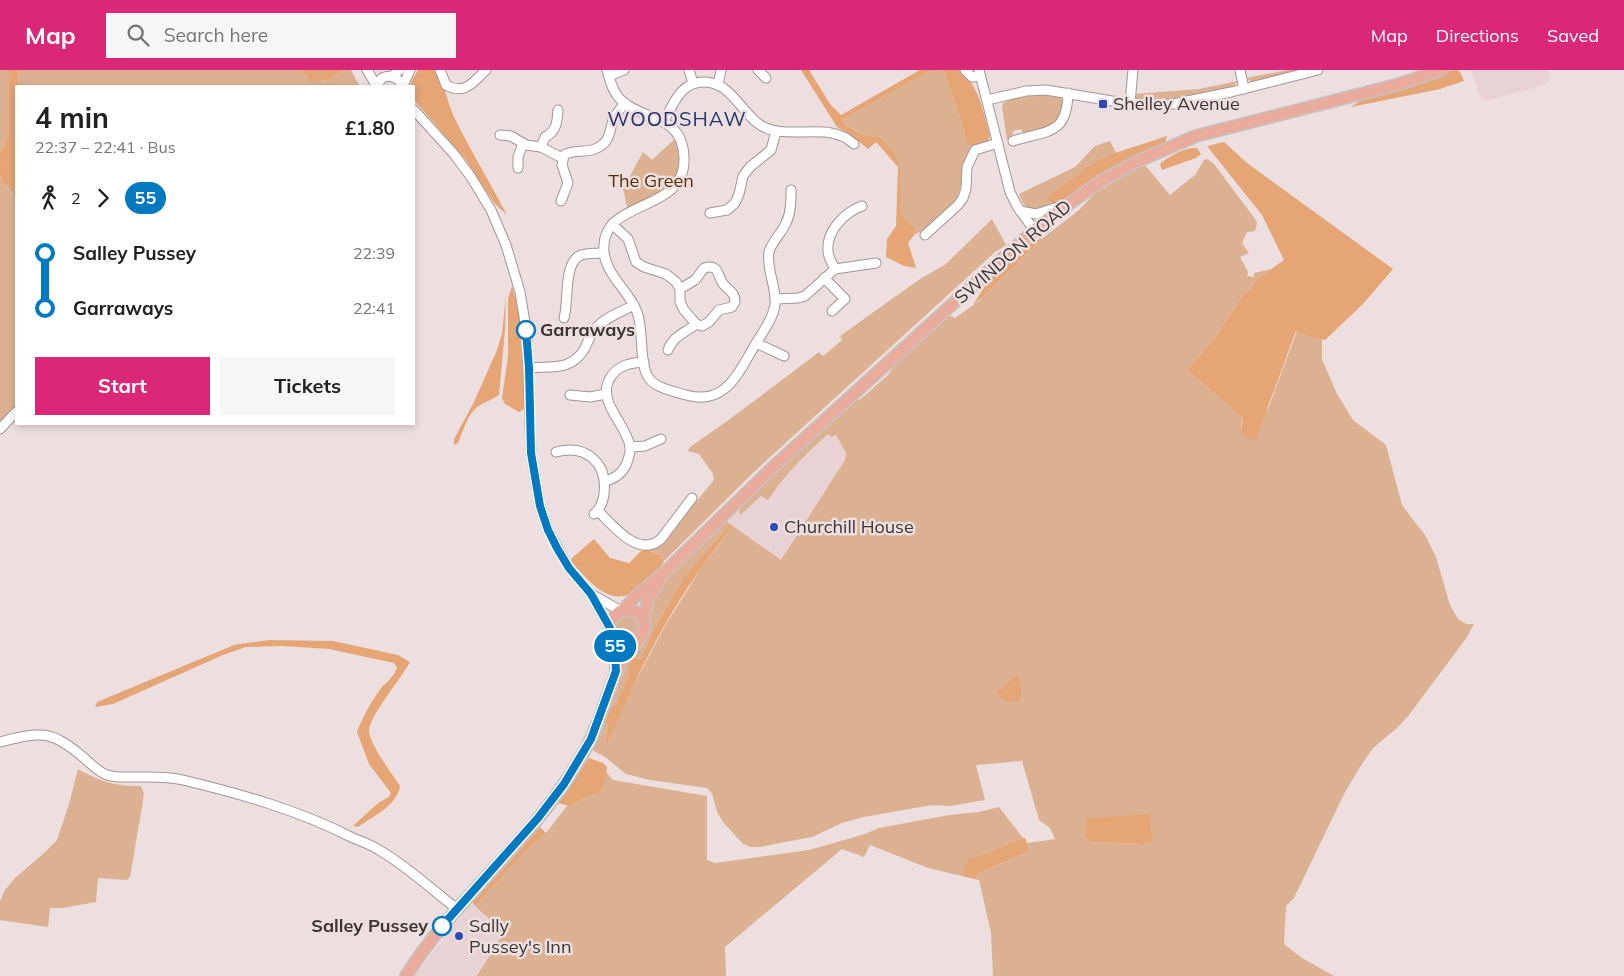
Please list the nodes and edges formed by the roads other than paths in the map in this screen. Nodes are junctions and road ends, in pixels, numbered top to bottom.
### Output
1 (367, 70) edge
2 (379, 70) edge
3 (400, 70) edge
4 (410, 70) edge
5 (440, 70) edge
6 (486, 70) edge
7 (624, 70) edge
8 (689, 70) edge
9 (721, 70) edge
10 (758, 70) edge
11 (965, 70) edge
12 (1132, 70) edge
13 (1240, 70) edge
14 (1318, 70) edge
15 (1441, 70) edge
16 (608, 73) edge
17 (979, 73) edge
18 (390, 76) junction
19 (766, 78) dead end
20 (693, 83) junction
21 (375, 85) edge
22 (377, 85) edge
23 (402, 85) edge
24 (402, 85) edge
25 (718, 85) junction
26 (1244, 89) junction
27 (1068, 93) junction
28 (987, 100) junction
29 (625, 103) junction
30 (1130, 103) junction
31 (558, 110) dead end
32 (417, 117) edge
33 (664, 121) junction
34 (776, 131) junction
35 (500, 135) dead end
36 (1016, 138) dead end
37 (998, 143) junction
38 (523, 144) junction
39 (854, 144) dead end
40 (541, 147) junction
41 (562, 158) junction
42 (518, 168) dead end
43 (791, 190) dead end
44 (561, 201) dead end
45 (1070, 203) junction
46 (862, 206) dead end
47 (1020, 211) junction
48 (710, 213) dead end
49 (612, 224) junction
50 (1034, 230) junction
51 (925, 236) dead end
52 (604, 253) junction
53 (876, 263) dead end
54 (835, 269) junction
55 (824, 278) junction
56 (680, 289) junction
57 (775, 299) junction
58 (634, 305) junction
59 (832, 311) dead end
60 (564, 318) dead end
61 (696, 324) junction
62 (756, 343) junction
63 (668, 350) dead end
64 (784, 356) dead end
65 (644, 362) junction
66 (529, 368) junction
67 (606, 394) junction
68 (570, 395) dead end
69 (15, 413) edge
70 (0, 429) edge
71 (661, 439) dead end
72 (630, 448) junction
73 (556, 452) dead end
74 (604, 481) junction
75 (692, 498) dead end
76 (665, 572) junction
77 (591, 594) junction
78 (622, 611) junction
79 (643, 621) junction
80 (612, 633) junction
81 (636, 642) junction
82 (616, 671) junction
83 (0, 742) edge
84 (457, 909) junction
85 (406, 976) edge

1 - 21 street
2 - 18 street
3 - 18 street
4 - 24 street
5 - 6 street
7 - 16 street
8 - 20 street
9 - 25 street
10 - 19 street
11 - 17 street
12 - 30 street
13 - 26 street
14 - 26 street
15 - 45 main road, SWINDON ROAD
16 - 29 street
17 - 28 street
18 - 22 street
18 - 23 street
20 - 25 street
20 - 33 street
25 - 34 street
26 - 30 street
27 - 28 street
27 - 30 street
27 - 36 street
28 - 37 street
29 - 33 street
29 - 41 street
31 - 40 street
32 - 66 street
33 - 49 street
34 - 39 street
34 - 48 street
35 - 38 street
37 - 47 street
37 - 51 street
38 - 40 street
38 - 42 street
40 - 41 street
41 - 44 street
43 - 57 street
45 - 47 street
45 - 50 main road, SWINDON ROAD
46 - 54 street
47 - 50 street
49 - 52 street
49 - 56 street
50 - 76 main road, SWINDON ROAD
52 - 58 street
52 - 60 street
53 - 54 street
54 - 55 street
55 - 57 street
55 - 59 street
56 - 61 street
56 - 61 street
57 - 62 street
58 - 65 street
58 - 66 street
61 - 63 street
62 - 64 street
62 - 65 street
65 - 67 street
66 - 77 street
67 - 68 street
67 - 72 street
69 - 70 street
71 - 72 street
72 - 74 street
73 - 74 street
74 - 75 street
76 - 78 main road, SWINDON ROAD
76 - 79 main road, SWINDON ROAD
77 - 78 street
77 - 80 street
78 - 79 main road
78 - 80 main road
79 - 81 main road
80 - 81 main road
80 - 82 main road
81 - 82 main road
82 - 84 main road
83 - 84 street
84 - 85 main road

